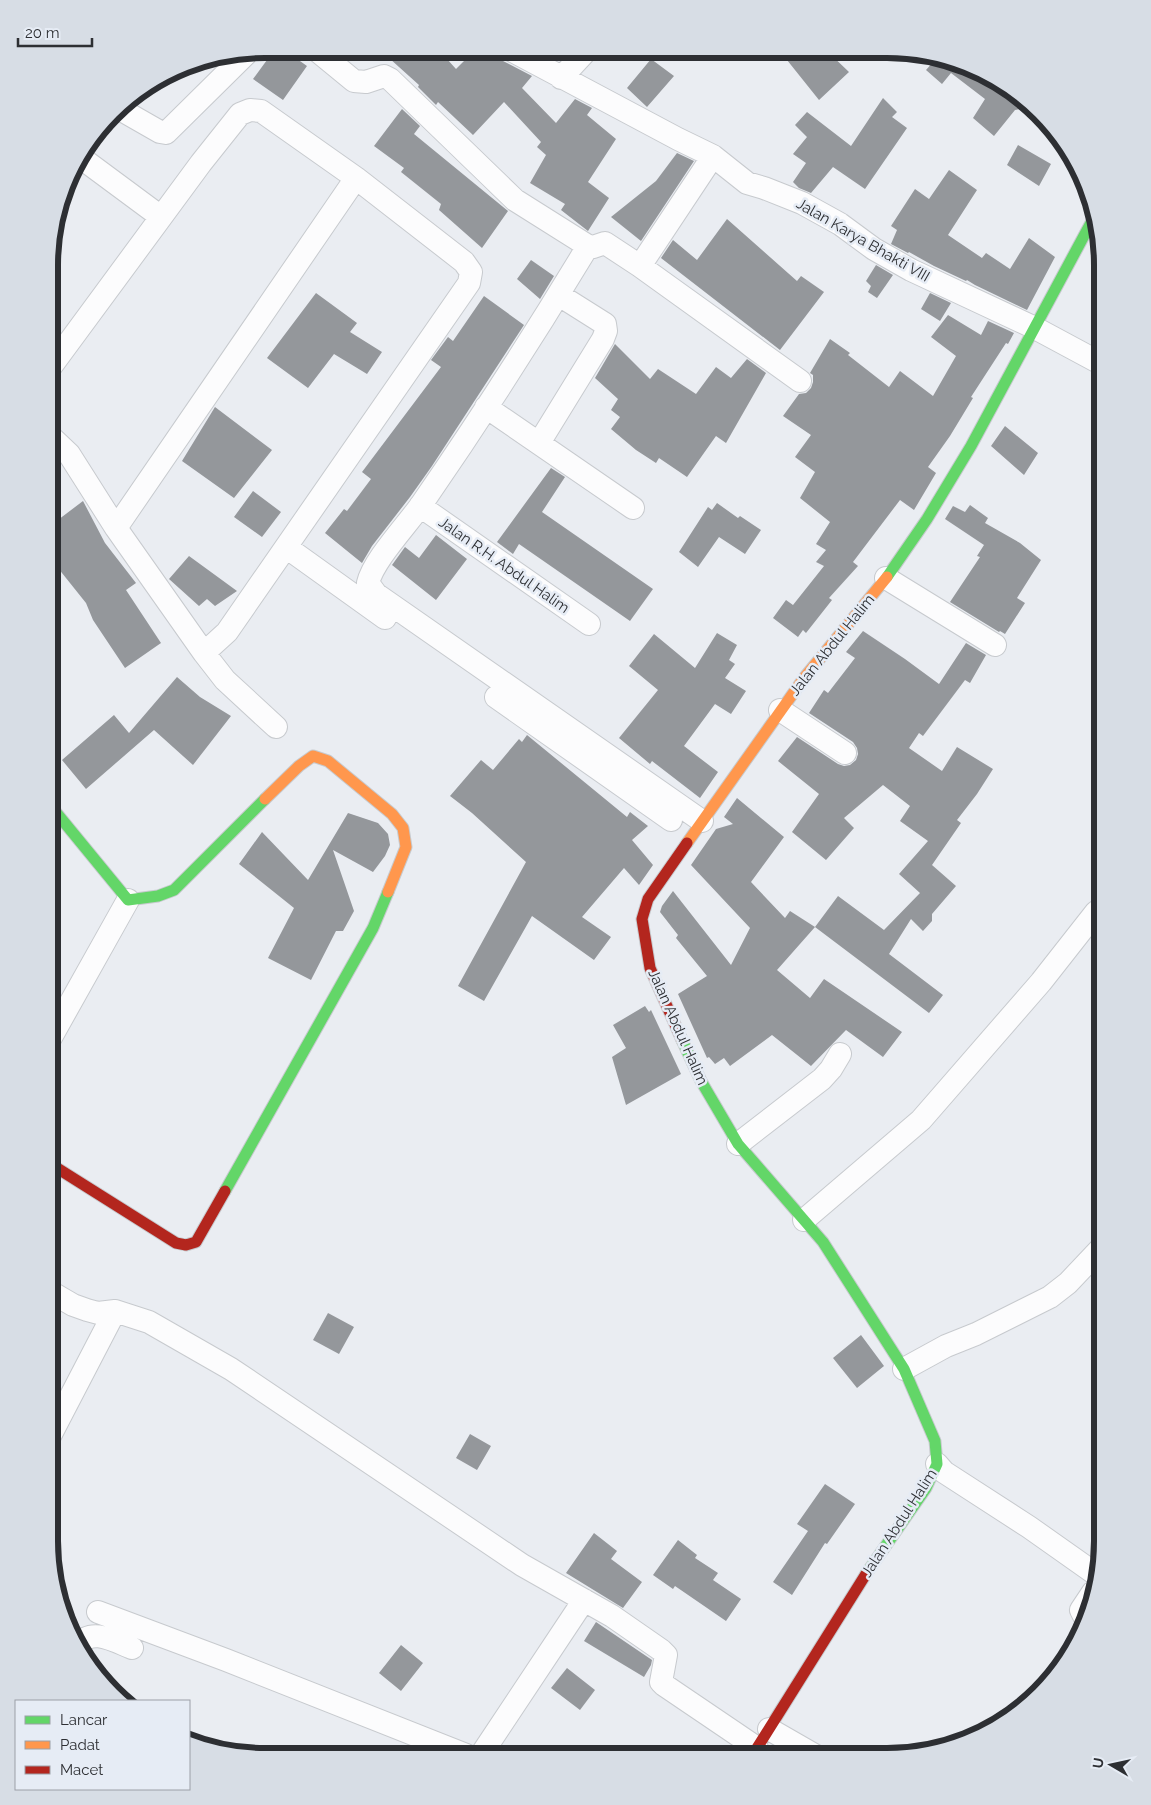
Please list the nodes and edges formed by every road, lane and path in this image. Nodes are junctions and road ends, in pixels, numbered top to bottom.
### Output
1 (326, 58) edge
2 (524, 58) edge
3 (579, 58) edge
4 (241, 59) edge
5 (560, 78) junction
6 (125, 112) edge
7 (714, 156) junction
8 (85, 161) edge
9 (356, 178) junction
10 (161, 217) junction
11 (1090, 225) edge
12 (588, 246) junction
13 (640, 266) junction
14 (559, 295) junction
15 (1035, 328) junction
16 (58, 357) edge
17 (1094, 360) edge
18 (800, 381) dead end
19 (486, 407) junction
20 (539, 443) junction
21 (58, 444) edge
22 (420, 506) junction
23 (633, 508) dead end
24 (116, 528) junction
25 (286, 547) junction
26 (886, 578) junction
27 (589, 624) dead end
28 (994, 645) dead end
29 (204, 653) junction
30 (780, 710) junction
31 (276, 727) dead end
32 (845, 752) dead end
33 (58, 815) edge
34 (671, 820) dead end
35 (702, 822) junction
36 (128, 900) junction
37 (1094, 915) edge
38 (58, 1027) edge
39 (840, 1054) dead end
40 (738, 1144) junction
41 (58, 1170) edge
42 (804, 1220) junction
43 (1094, 1255) edge
44 (58, 1296) edge
45 (115, 1311) junction
46 (904, 1369) junction
47 (58, 1421) edge
48 (937, 1464) junction
49 (1091, 1571) edge
50 (584, 1600) junction
51 (98, 1612) dead end
52 (82, 1639) edge
53 (132, 1648) dead end
54 (769, 1729) junction
55 (448, 1748) edge
56 (486, 1748) edge
57 (750, 1748) edge
58 (757, 1748) edge
59 (802, 1748) edge

1 - 12 street
2 - 5 street, Jalan Karya Bhakti VIII
3 - 5 street
4 - 6 street
5 - 7 street, Jalan Karya Bhakti VIII
7 - 13 street
7 - 15 street, Jalan Karya Bhakti VIII
8 - 10 street
9 - 10 street
9 - 24 street
9 - 25 street
10 - 16 street
11 - 15 street, Jalan Abdul Halim
12 - 13 street
12 - 14 street
13 - 18 street
14 - 19 street
14 - 20 street
15 - 17 street, Jalan Karya Bhakti VIII
15 - 26 street, Jalan Abdul Halim
19 - 20 street
19 - 22 street
20 - 23 street
21 - 24 street
22 - 27 street, Jalan R.H. Abdul Halim
22 - 35 street
24 - 29 street
25 - 29 street
25 - 34 street
26 - 28 street
26 - 30 street, Jalan Abdul Halim
29 - 31 street
30 - 32 street
30 - 35 street, Jalan Abdul Halim
33 - 36 street
35 - 40 street, Jalan Abdul Halim
36 - 38 street
36 - 41 street
37 - 42 street
39 - 40 street
40 - 42 street, Jalan Abdul Halim
42 - 46 street, Jalan Abdul Halim
43 - 46 street
44 - 45 street
45 - 47 street
45 - 50 street
46 - 48 street, Jalan Abdul Halim
48 - 49 street
48 - 54 street, Jalan Abdul Halim
50 - 56 street
50 - 57 street
51 - 55 street
52 - 53 street
54 - 58 street, Jalan Abdul Halim
54 - 59 street

